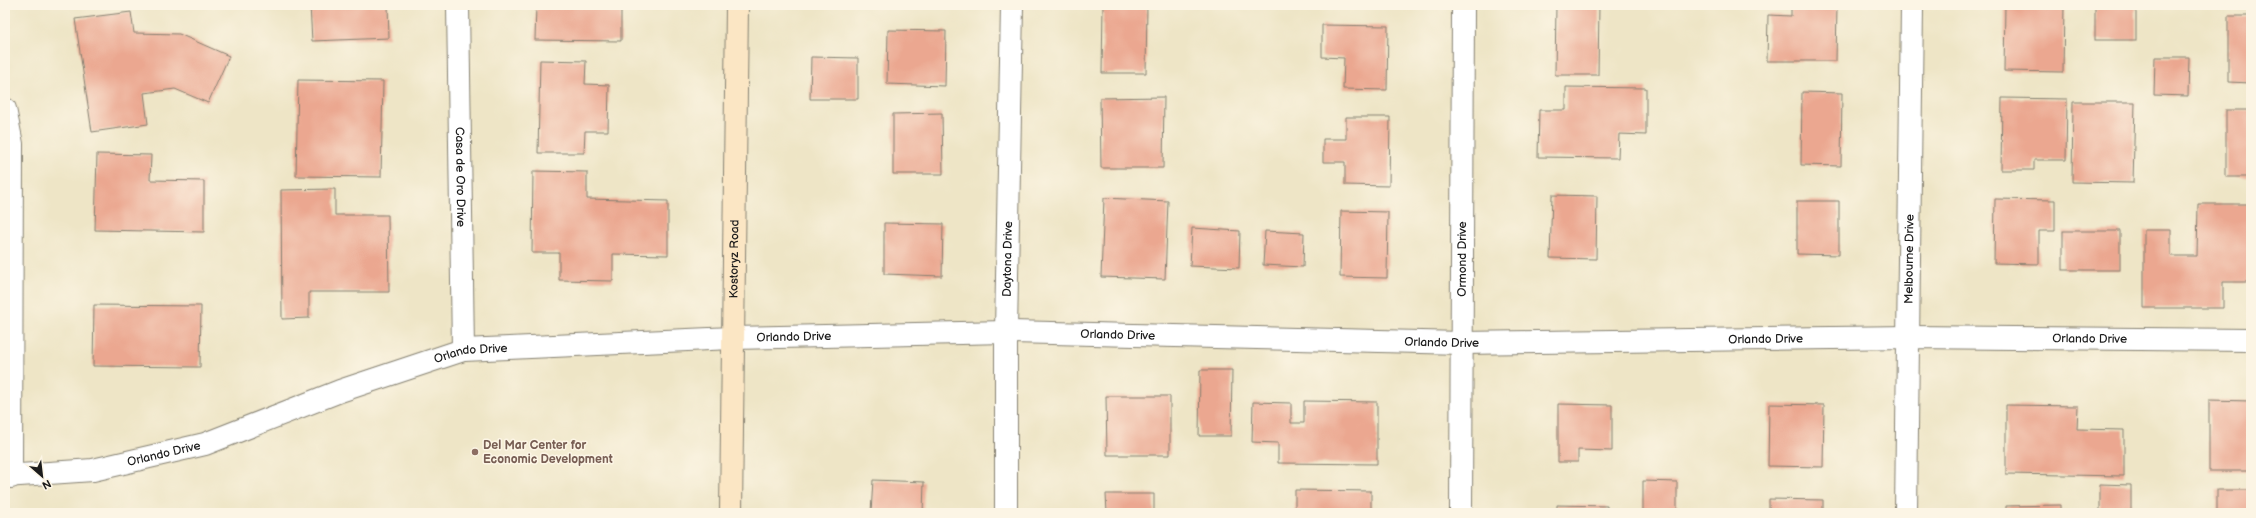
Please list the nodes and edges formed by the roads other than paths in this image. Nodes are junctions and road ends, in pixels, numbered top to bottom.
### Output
1 (458, 5) edge
2 (736, 5) edge
3 (1012, 5) edge
4 (1463, 5) edge
5 (1912, 5) edge
6 (5, 109) edge
7 (1006, 332) junction
8 (1910, 337) junction
9 (732, 338) junction
10 (2251, 340) edge
11 (1462, 343) junction
12 (463, 350) junction
13 (8, 476) edge
14 (731, 513) edge
15 (1006, 513) edge
16 (1461, 513) edge
17 (1906, 513) edge

1 - 12 street, Casa de Oro Drive
2 - 9 main road, Kostoryz Road
3 - 7 street, Daytona Drive
4 - 11 street, Ormond Drive
5 - 8 street, Melbourne Drive
6 - 13 street
7 - 9 street, Orlando Drive
7 - 11 street, Orlando Drive
7 - 15 street, Daytona Drive
8 - 10 street, Orlando Drive
8 - 11 street, Orlando Drive
8 - 17 street, Melbourne Drive
9 - 12 street, Orlando Drive
9 - 14 main road, Kostoryz Road
11 - 16 street, Ormond Drive
12 - 13 street, Orlando Drive

